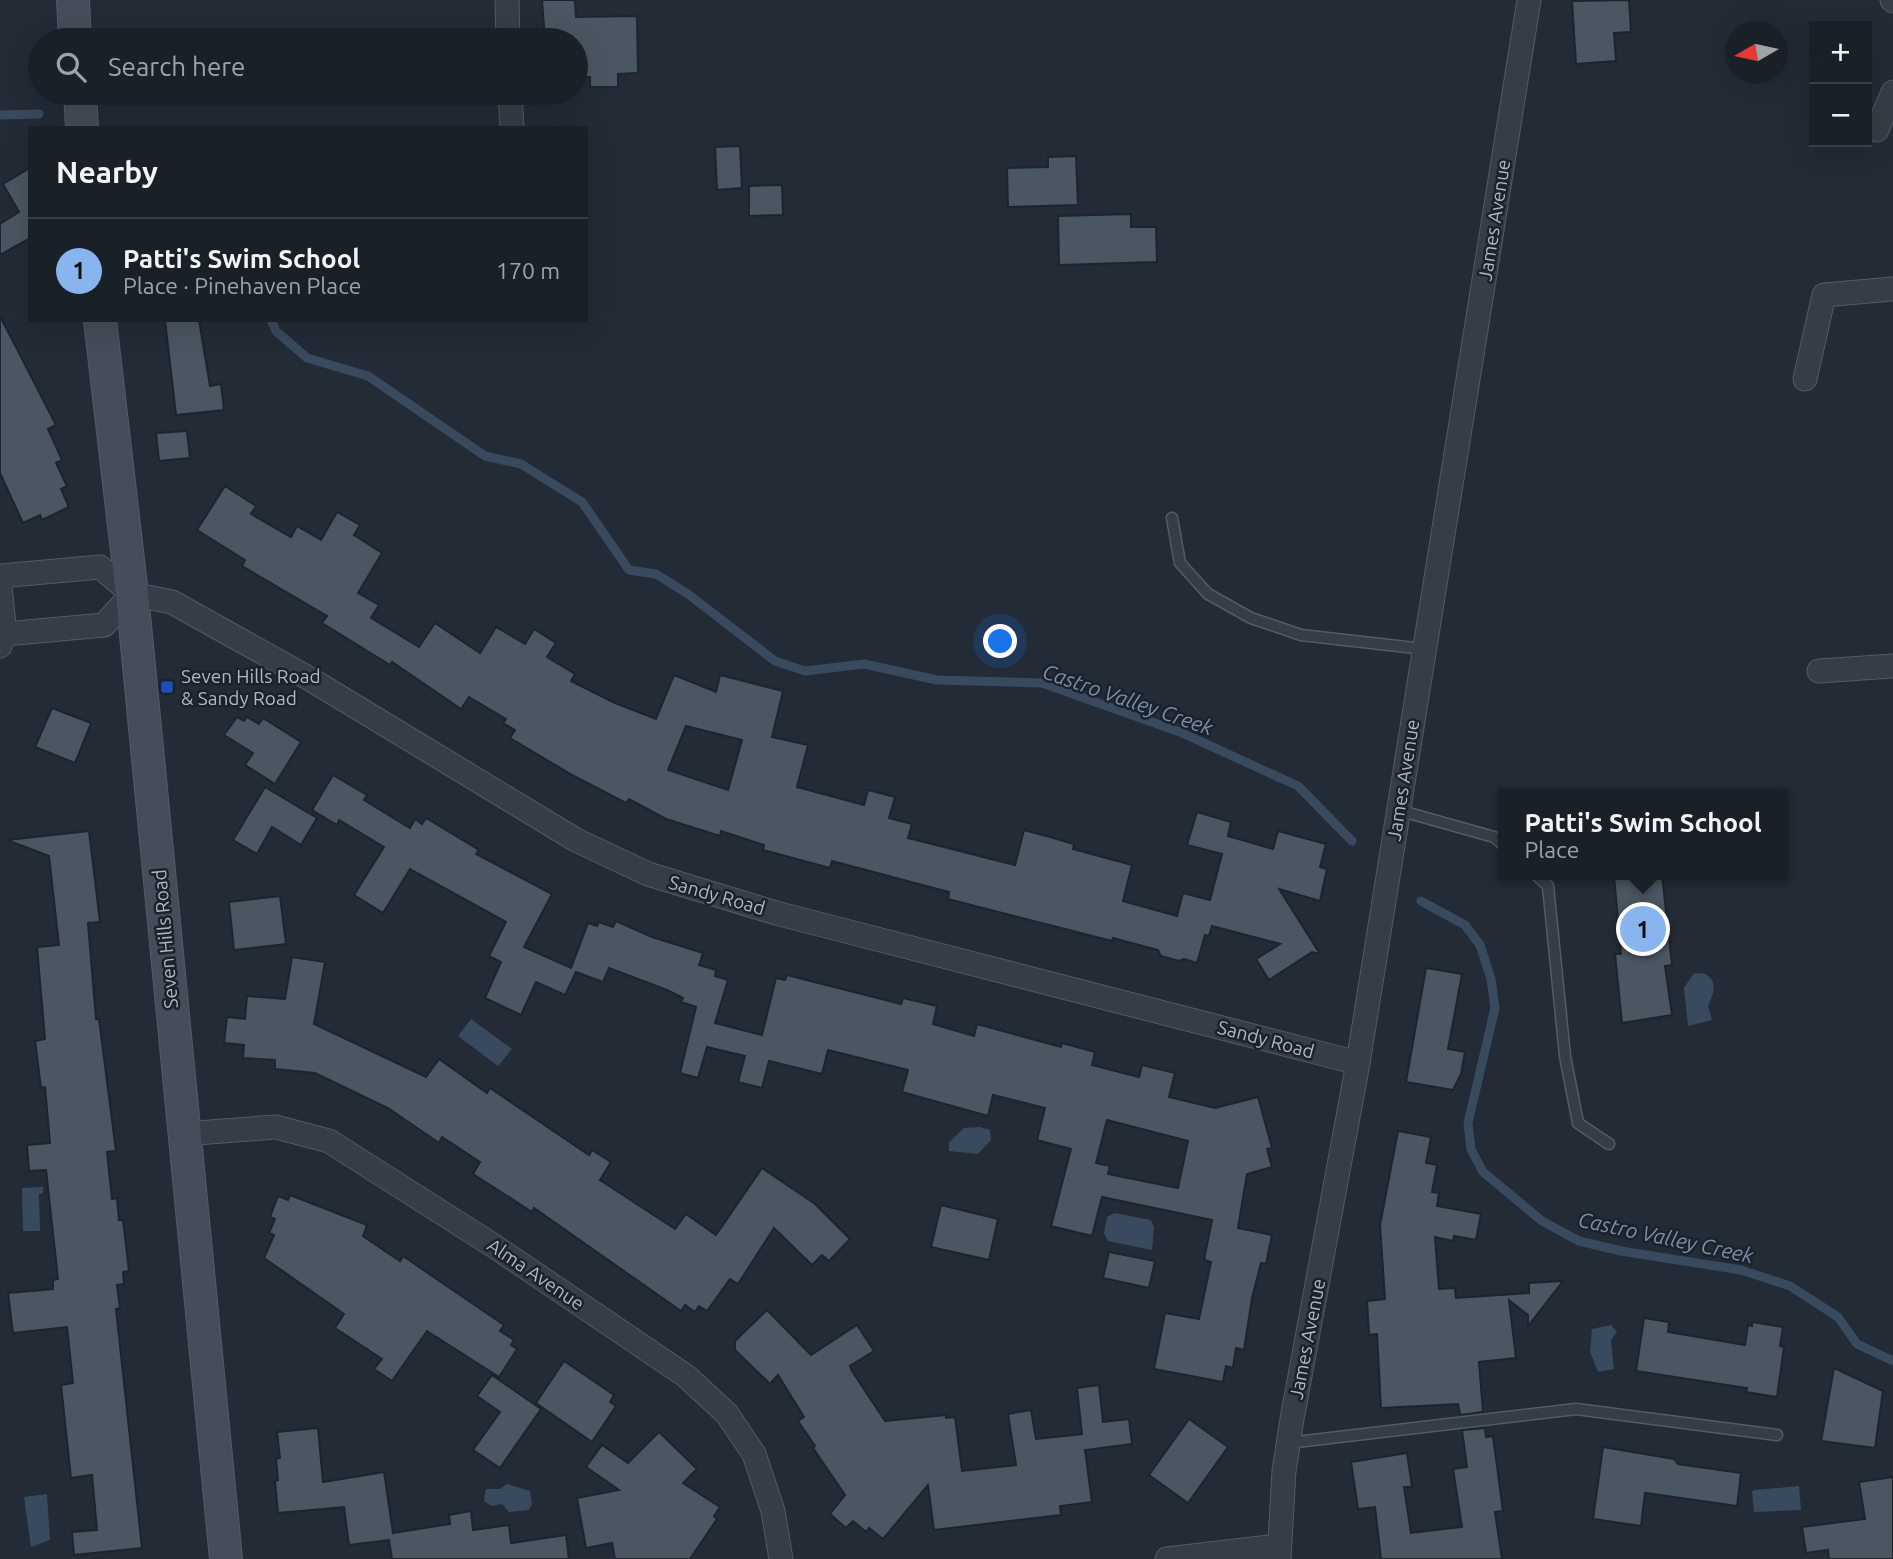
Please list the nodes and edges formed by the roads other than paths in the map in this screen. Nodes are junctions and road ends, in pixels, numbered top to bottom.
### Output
1 (73, 0) edge
2 (507, 0) edge
3 (1529, 0) edge
4 (74, 28) edge
5 (508, 28) edge
6 (1893, 92) edge
7 (81, 105) edge
8 (511, 105) edge
9 (82, 126) edge
10 (512, 126) edge
11 (1877, 130) dead end
12 (1893, 289) edge
13 (100, 322) edge
14 (1805, 379) dead end
15 (1172, 518) dead end
16 (0, 576) edge
17 (0, 586) edge
18 (132, 594) junction
19 (3, 640) edge
20 (1424, 649) junction
21 (1893, 666) edge
22 (1819, 671) dead end
23 (1398, 810) junction
24 (1498, 841) edge
25 (1541, 880) edge
26 (1358, 1063) junction
27 (183, 1134) junction
28 (1609, 1143) dead end
29 (1777, 1435) dead end
30 (1288, 1443) junction
31 (1279, 1552) edge
32 (226, 1559) edge
33 (781, 1559) edge
34 (1167, 1559) edge

1 - 4 street
2 - 5 street
3 - 20 street, James Avenue
6 - 11 street
7 - 9 street
8 - 10 street
12 - 14 street
13 - 18 street, Seven Hills Road
15 - 20 lane
16 - 18 street
17 - 19 street
18 - 19 street
18 - 26 street, Sandy Road
18 - 27 street, Seven Hills Road
20 - 23 street, James Avenue
21 - 22 street
23 - 24 lane
23 - 26 street, James Avenue
25 - 28 lane
26 - 30 street, James Avenue
27 - 32 street, Seven Hills Road
27 - 33 street, Alma Avenue
29 - 30 lane
30 - 31 street, James Avenue
31 - 34 street

